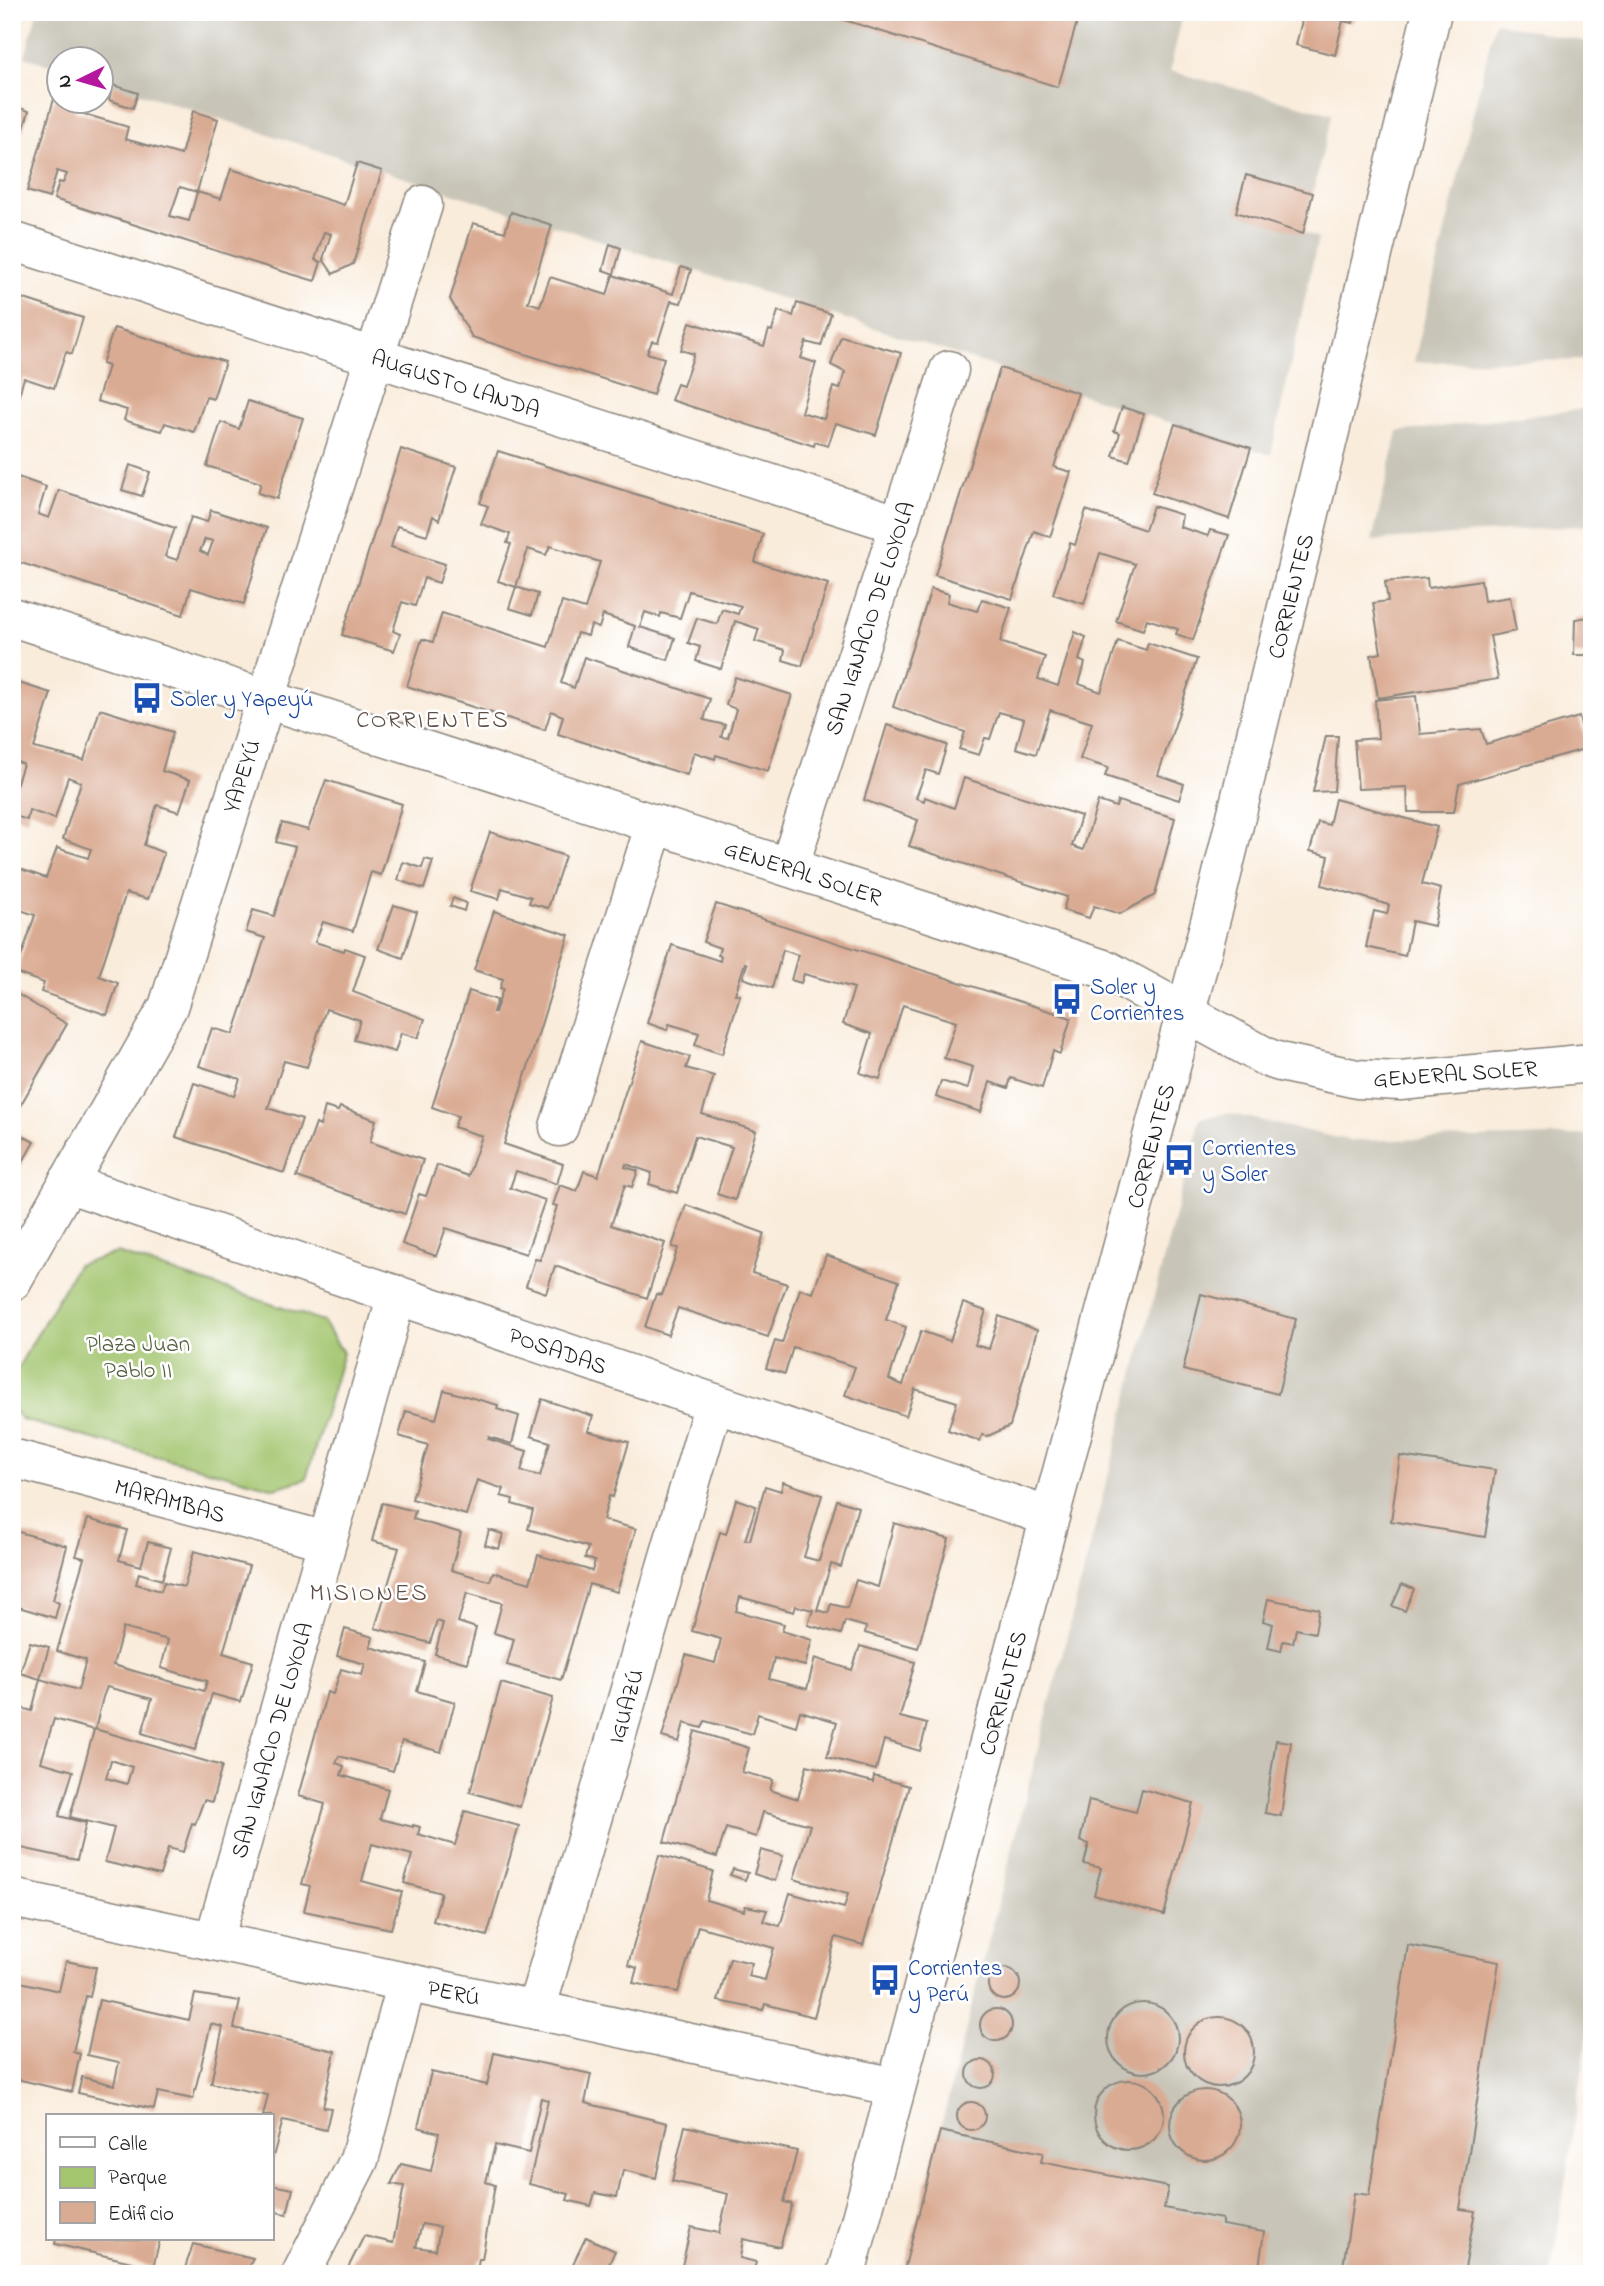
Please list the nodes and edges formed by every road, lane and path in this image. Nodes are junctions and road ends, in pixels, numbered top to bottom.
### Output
1 (1432, 12) edge
2 (423, 205) dead end
3 (12, 241) edge
4 (375, 357) junction
5 (949, 370) dead end
6 (900, 524) junction
7 (12, 617) edge
8 (266, 699) junction
9 (655, 824) junction
10 (789, 867) junction
11 (1186, 1012) junction
12 (1592, 1063) edge
13 (559, 1127) dead end
14 (67, 1183) junction
15 (12, 1280) edge
16 (397, 1296) junction
17 (714, 1403) junction
18 (12, 1458) edge
19 (1050, 1517) junction
20 (327, 1541) junction
21 (12, 1898) edge
22 (214, 1941) junction
23 (407, 1982) junction
24 (536, 2010) junction
25 (896, 2087) junction
26 (300, 2274) edge
27 (846, 2274) edge

1 - 11 street, CORRIENTES
2 - 4 street, YAPEYÚ
3 - 4 street, AUGUSTO LANDA
4 - 6 street, AUGUSTO LANDA
4 - 8 street, YAPEYÚ
5 - 6 street, SAN IGNACIO DE LOYOLA
6 - 10 street, SAN IGNACIO DE LOYOLA
7 - 8 street, GENERAL SOLER
8 - 9 street, GENERAL SOLER
8 - 14 street, YAPEYÚ
9 - 10 street, GENERAL SOLER
9 - 13 street
10 - 11 street, GENERAL SOLER
11 - 12 street, GENERAL SOLER
11 - 19 street, CORRIENTES
14 - 15 street, YAPEYÚ
14 - 16 street, POSADAS
16 - 17 street, POSADAS
16 - 20 street, SAN IGNACIO DE LOYOLA
17 - 19 street, POSADAS
17 - 24 street, IGUAZÚ
18 - 20 street, MARAMBAS
19 - 25 street, CORRIENTES
20 - 22 street, SAN IGNACIO DE LOYOLA
21 - 22 street, PERÚ
22 - 23 street, PERÚ
23 - 24 street, PERÚ
23 - 26 street
24 - 25 street, PERÚ
25 - 27 street, CORRIENTES

